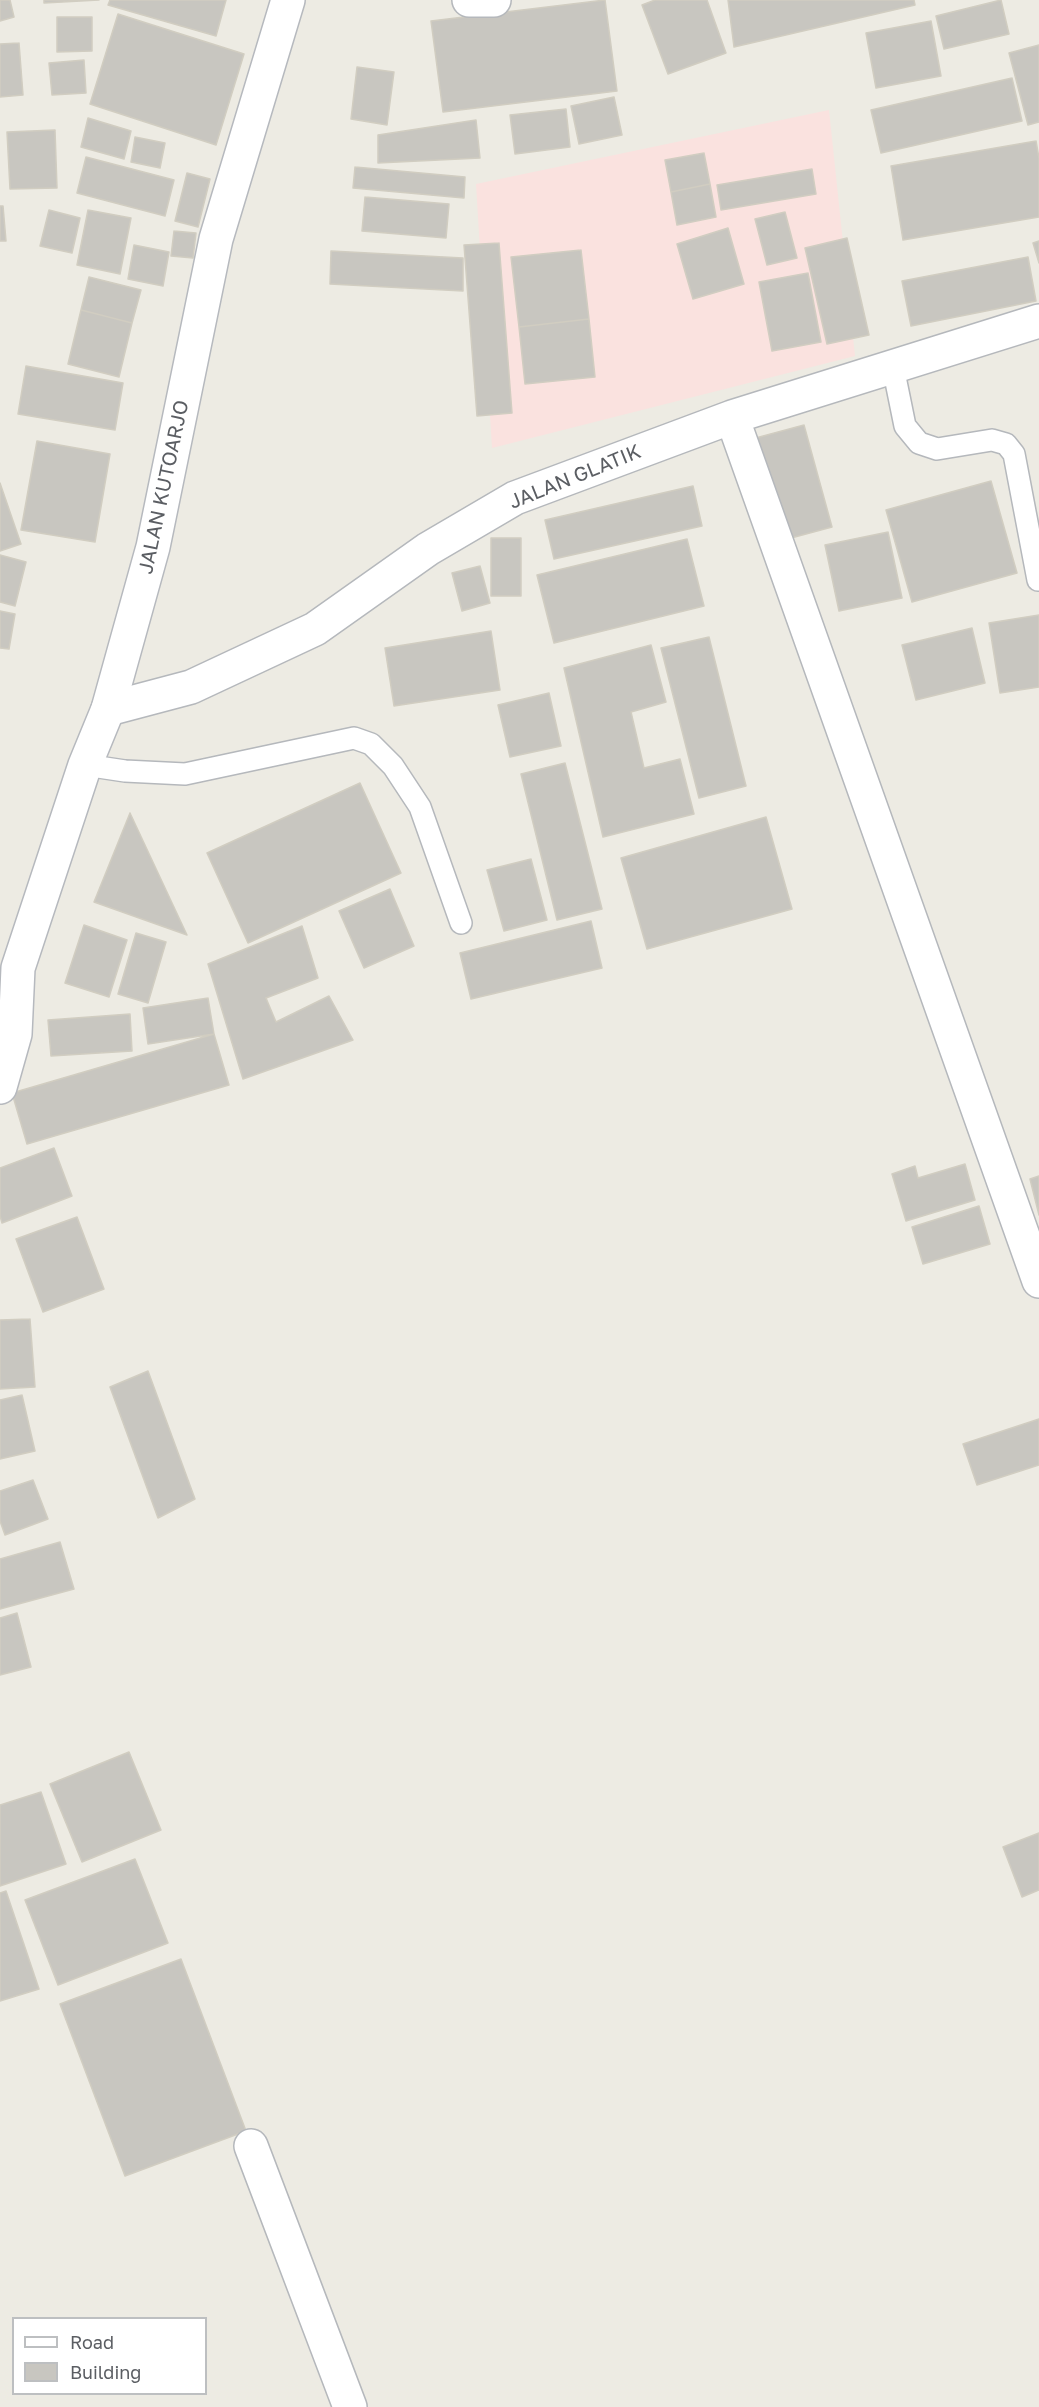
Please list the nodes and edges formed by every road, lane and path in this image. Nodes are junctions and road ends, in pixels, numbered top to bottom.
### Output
1 (288, 0) edge
2 (469, 0) edge
3 (494, 0) edge
4 (1039, 321) edge
5 (893, 367) junction
6 (732, 417) junction
7 (1038, 580) edge
8 (108, 710) junction
9 (85, 765) junction
10 (461, 923) dead end
11 (9, 980) edge
12 (8, 1030) edge
13 (0, 1087) edge
14 (1039, 1281) edge
15 (251, 2146) dead end
16 (350, 2407) edge

1 - 8 street, JALAN KUTOARJO
2 - 3 street
4 - 5 street, JALAN GLATIK
5 - 6 street, JALAN GLATIK
5 - 7 lane
6 - 8 street, JALAN GLATIK
6 - 14 street
8 - 9 street, JALAN KUTOARJO
9 - 10 lane
9 - 11 street, JALAN KUTOARJO
11 - 12 street, JALAN KUTOARJO
12 - 13 street, JALAN KUTOARJO
15 - 16 street

